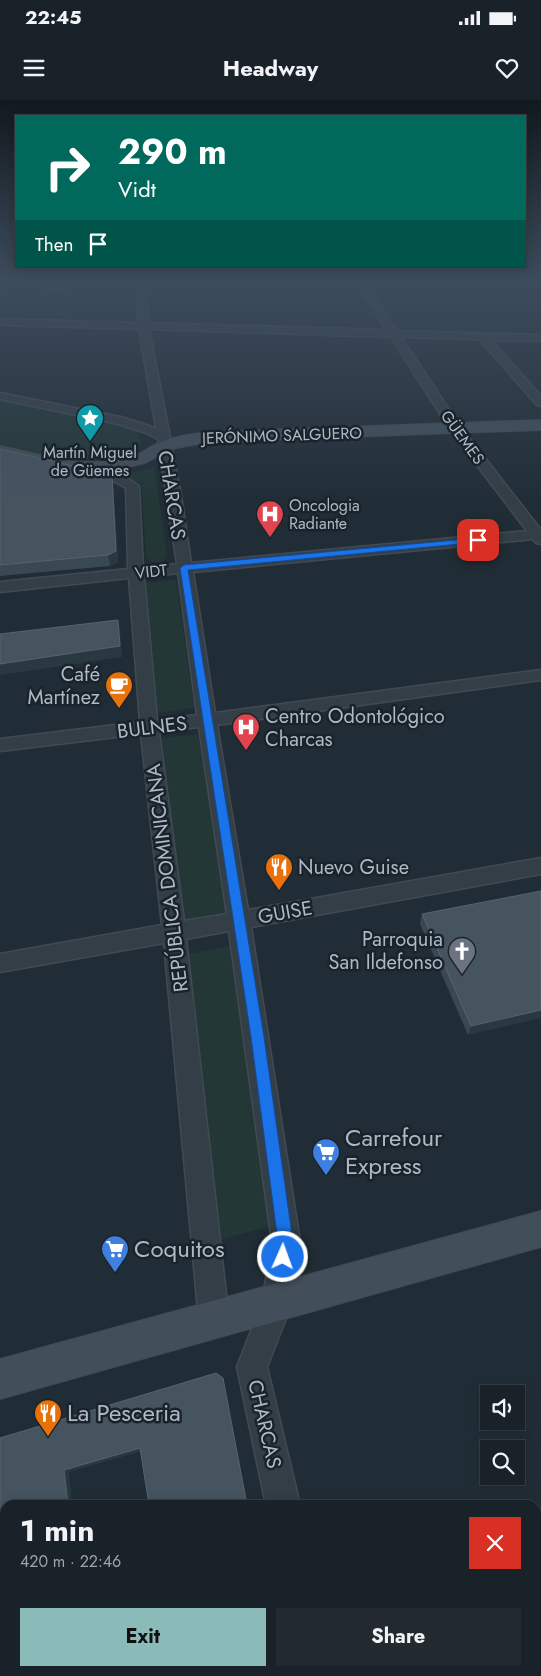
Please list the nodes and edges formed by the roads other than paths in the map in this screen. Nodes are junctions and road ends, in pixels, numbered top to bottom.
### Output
1 (148, 354) edge
2 (406, 354) edge
3 (497, 354) edge
4 (0, 396) edge
5 (541, 403) edge
6 (541, 425) edge
7 (455, 428) junction
8 (164, 442) junction
9 (0, 452) edge
10 (84, 468) junction
11 (540, 536) edge
12 (184, 568) junction
13 (136, 572) junction
14 (0, 587) edge
15 (541, 675) edge
16 (207, 720) junction
17 (149, 728) junction
18 (0, 744) edge
19 (541, 866) edge
20 (240, 920) junction
21 (174, 932) junction
22 (0, 963) edge
23 (541, 1229) edge
24 (276, 1303) junction
25 (214, 1321) junction
26 (0, 1379) edge
27 (282, 1500) edge

1 - 8 street, CHARCAS
2 - 7 street, GÜEMES
3 - 5 street
4 - 8 street
6 - 7 street, JERÓNIMO SALGUERO
7 - 8 street, JERÓNIMO SALGUERO
7 - 11 street, GÜEMES
8 - 10 street, JERÓNIMO SALGUERO
8 - 12 street, CHARCAS
9 - 10 street, JERÓNIMO SALGUERO
10 - 13 street, REPÚBLICA DOMINICANA
11 - 12 street, VIDT
12 - 13 street, VIDT
12 - 16 street, CHARCAS
13 - 14 street, VIDT
13 - 17 street, REPÚBLICA DOMINICANA
15 - 16 street, BULNES
16 - 17 street, BULNES
16 - 20 street, CHARCAS
17 - 18 street, BULNES
17 - 21 street, REPÚBLICA DOMINICANA
19 - 20 street, GUISE
20 - 21 street, GUISE
20 - 24 street, CHARCAS
21 - 22 street, GUISE
21 - 25 street, REPÚBLICA DOMINICANA
23 - 24 street
24 - 25 street
24 - 27 street, CHARCAS
25 - 26 street

